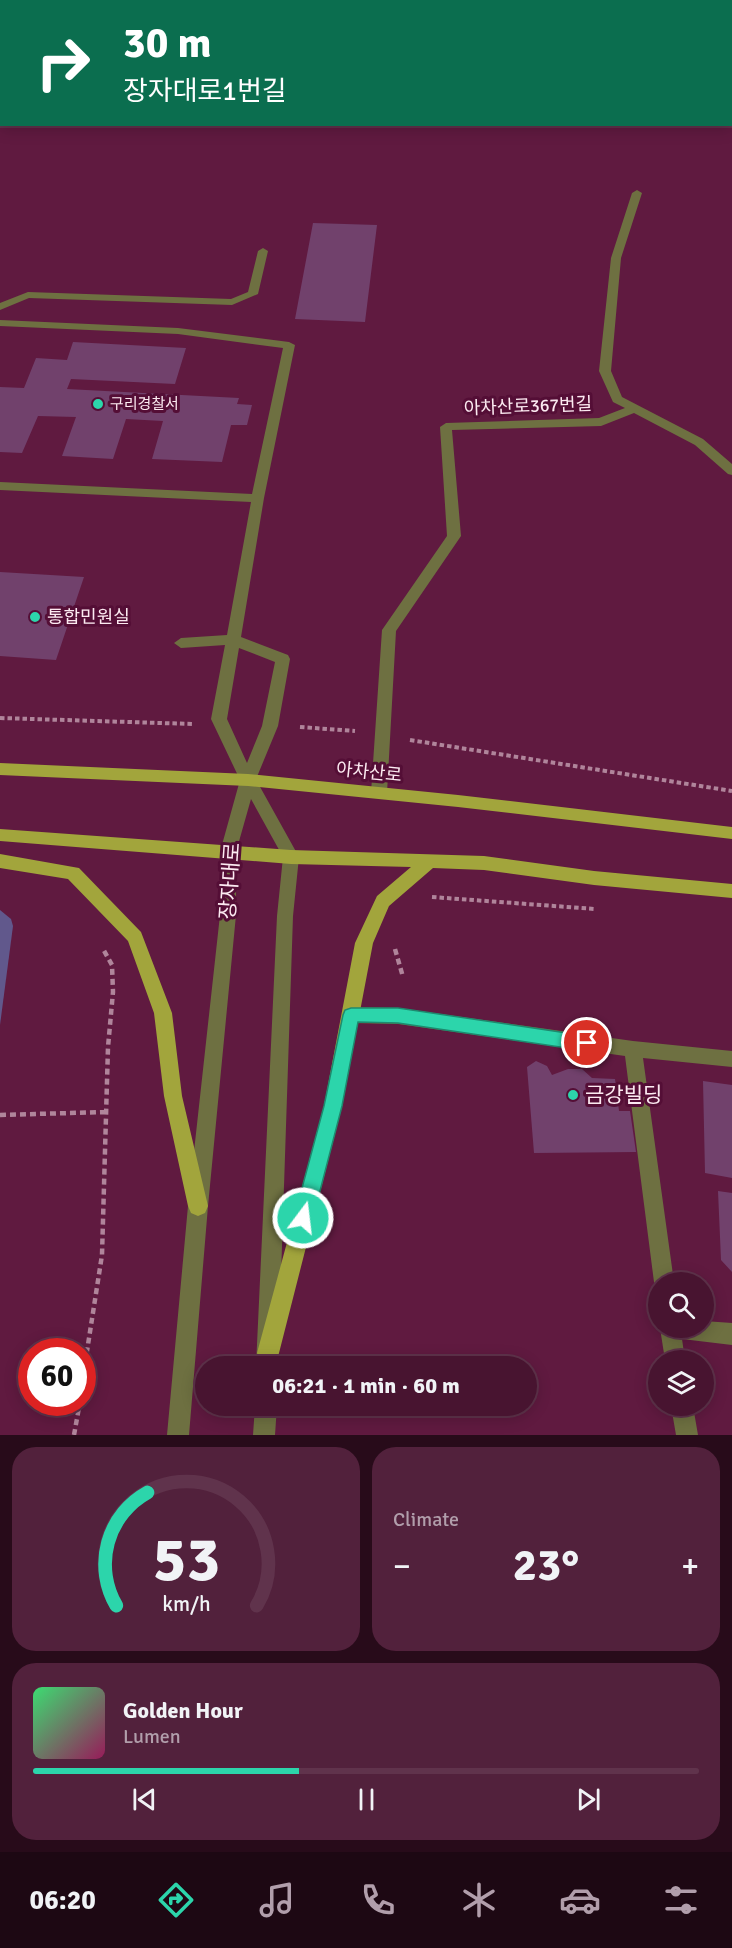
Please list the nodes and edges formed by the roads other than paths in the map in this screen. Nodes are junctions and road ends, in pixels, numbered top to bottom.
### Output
1 (637, 193) dead end
2 (263, 251) dead end
3 (0, 307) edge
4 (0, 323) edge
5 (635, 408) junction
6 (732, 471) edge
7 (0, 486) edge
8 (258, 498) junction
9 (233, 640) junction
10 (180, 642) dead end
11 (0, 770) edge
12 (248, 780) junction
13 (379, 793) junction
14 (732, 832) edge
15 (0, 835) edge
16 (228, 852) junction
17 (291, 857) junction
18 (0, 861) edge
19 (430, 861) junction
20 (732, 891) edge
21 (351, 1015) junction
22 (633, 1049) junction
23 (732, 1059) edge
24 (198, 1206) junction
25 (663, 1272) edge
26 (714, 1332) edge
27 (732, 1334) edge
28 (268, 1356) edge
29 (269, 1356) edge
30 (265, 1416) edge
31 (684, 1416) edge
32 (178, 1435) edge
33 (264, 1435) edge
34 (687, 1435) edge

1 - 5 street
2 - 3 street
4 - 8 street
5 - 6 street
5 - 13 street, 아차산로367번길
7 - 8 street
8 - 9 street
9 - 10 street
9 - 12 street
9 - 12 street, 장자대로
11 - 12 main road, 아차산로
12 - 13 main road, 아차산로
12 - 16 street, 장자대로
12 - 17 street
13 - 14 main road, 아차산로
15 - 16 main road
16 - 17 main road
16 - 24 street, 장자대로
17 - 19 main road
17 - 28 street
18 - 24 main road
19 - 20 main road
19 - 21 main road
21 - 22 street
21 - 29 main road
22 - 23 street
22 - 25 street
24 - 32 street, 장자대로
26 - 27 street
30 - 33 street
31 - 34 street

